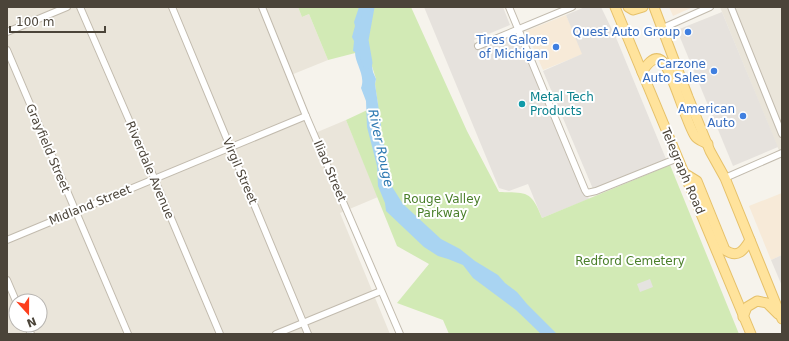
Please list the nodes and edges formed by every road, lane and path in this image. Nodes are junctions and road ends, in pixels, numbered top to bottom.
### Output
1 (67, 7) edge
2 (80, 7) edge
3 (172, 7) edge
4 (262, 7) edge
5 (509, 7) edge
6 (572, 7) edge
7 (615, 7) edge
8 (628, 7) edge
9 (643, 7) edge
10 (654, 7) edge
11 (710, 7) edge
12 (731, 7) edge
13 (663, 28) junction
14 (518, 29) junction
15 (7, 32) edge
16 (478, 46) dead end
17 (7, 50) edge
18 (642, 72) junction
19 (306, 116) junction
20 (782, 134) edge
21 (708, 144) junction
22 (230, 148) junction
23 (782, 153) edge
24 (678, 158) junction
25 (684, 173) junction
26 (725, 178) junction
27 (154, 179) junction
28 (75, 211) junction
29 (7, 240) edge
30 (750, 240) junction
31 (7, 280) edge
32 (381, 291) junction
33 (13, 293) edge
34 (744, 317) junction
35 (782, 320) edge
36 (303, 323) junction
37 (128, 334) edge
38 (220, 334) edge
39 (276, 334) edge
40 (308, 334) edge
41 (400, 334) edge
42 (751, 334) edge

1 - 15 street
2 - 27 street, Riverdale Avenue
3 - 22 street, Virgil Street
4 - 19 street, Iliad Street
5 - 14 street
6 - 14 street
7 - 18 main road, Telegraph Road
8 - 9 main road
10 - 13 main road
11 - 13 street
12 - 20 street
13 - 21 main road
14 - 16 street
14 - 24 street
17 - 28 street, Grayfield Street
18 - 21 main road
18 - 24 main road, Telegraph Road
19 - 22 street, Midland Street
19 - 32 street, Iliad Street
21 - 26 main road
22 - 27 street, Midland Street
22 - 36 street, Virgil Street
23 - 26 street
24 - 25 main road, Telegraph Road
25 - 30 main road
25 - 34 main road, Telegraph Road
26 - 30 main road
27 - 28 street, Midland Street
27 - 38 street, Riverdale Avenue
28 - 29 street, Midland Street
28 - 37 street, Grayfield Street
30 - 35 main road
31 - 33 street
32 - 36 street
32 - 41 street, Iliad Street
34 - 35 main road
34 - 42 main road, Telegraph Road
36 - 39 street
36 - 40 street, Virgil Street

